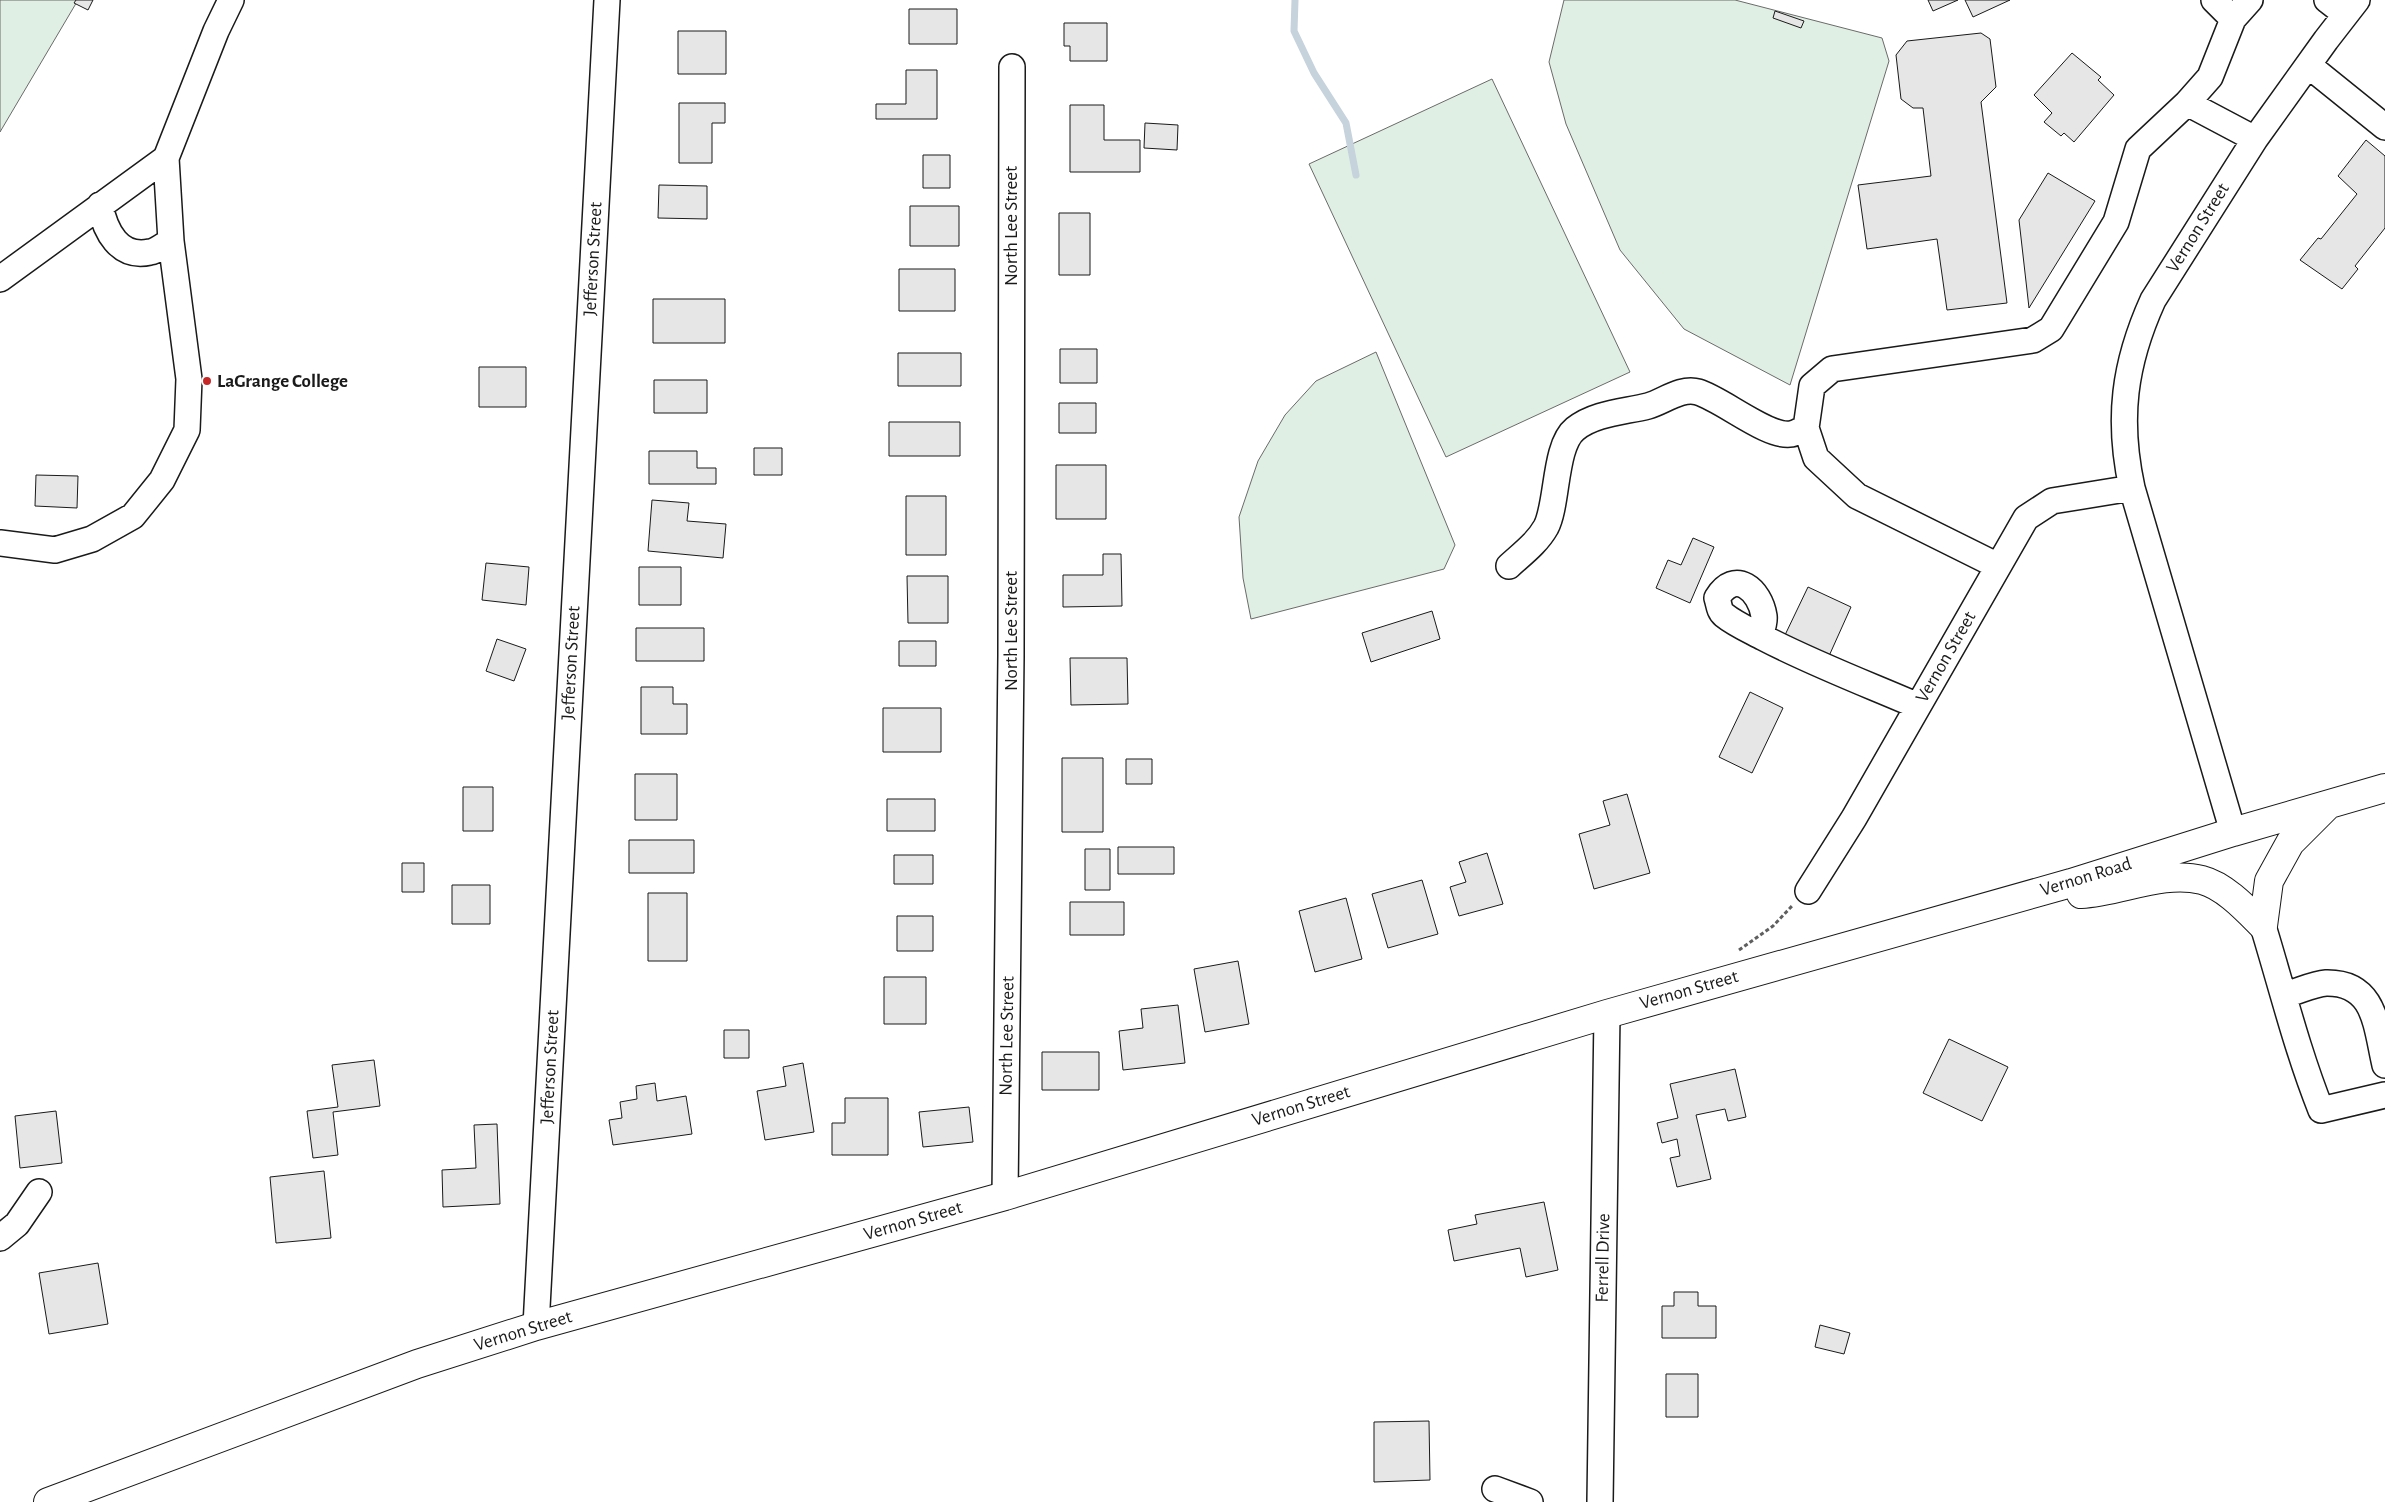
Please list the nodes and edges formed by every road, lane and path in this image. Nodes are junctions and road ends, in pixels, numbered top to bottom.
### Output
1 (231, 0) edge
2 (607, 0) edge
3 (2214, 0) edge
4 (2250, 0) edge
5 (2343, 5) edge
6 (2233, 19) junction
7 (2308, 65) junction
8 (1012, 67) dead end
9 (2187, 103) junction
10 (2385, 127) edge
11 (2256, 139) junction
12 (166, 158) junction
13 (100, 205) junction
14 (171, 241) junction
15 (0, 279) edge
16 (1806, 428) junction
17 (2132, 488) junction
18 (0, 543) edge
19 (1509, 566) dead end
20 (1998, 566) junction
21 (1760, 635) dead end
22 (1918, 706) junction
23 (2385, 788) edge
24 (2329, 804) junction
25 (2233, 832) junction
26 (1808, 891) joint
27 (2014, 898) junction
28 (2263, 926) junction
29 (1734, 954) dead end
30 (1786, 962) joint
31 (2284, 995) junction
32 (1607, 1014) junction
33 (2385, 1065) edge
34 (2385, 1095) edge
35 (39, 1192) dead end
36 (1005, 1196) junction
37 (0, 1238) edge
38 (536, 1326) junction
39 (1495, 1489) dead end
40 (48, 1502) edge
41 (1530, 1502) edge
42 (1600, 1502) edge

1 - 12 street
2 - 38 street, Jefferson Street
3 - 6 street
4 - 6 street
5 - 7 street, Vernon Street
6 - 9 street
7 - 10 street
7 - 11 street, Vernon Street
8 - 36 street, North Lee Street
9 - 11 street
9 - 16 street
11 - 17 street, Vernon Street
12 - 13 street
12 - 14 street
13 - 14 street
13 - 15 street
14 - 18 street
16 - 19 street
16 - 20 street
17 - 20 street, Vernon Street
17 - 25 street, Vernon Street
20 - 22 street, Vernon Street
21 - 22 street
22 - 26 street, Vernon Street
23 - 24 main road, Vernon Road
24 - 25 main road, Vernon Road
24 - 28 main road
25 - 27 main road, Vernon Road
26 - 29 path
27 - 28 main road
27 - 30 main road, Vernon Road
28 - 31 street
30 - 32 main road, Vernon Street
31 - 33 street
31 - 34 street
32 - 36 main road, Vernon Street
32 - 42 street, Ferrell Drive
35 - 37 street
36 - 38 main road, Vernon Street
38 - 40 main road, Vernon Street
39 - 41 street

